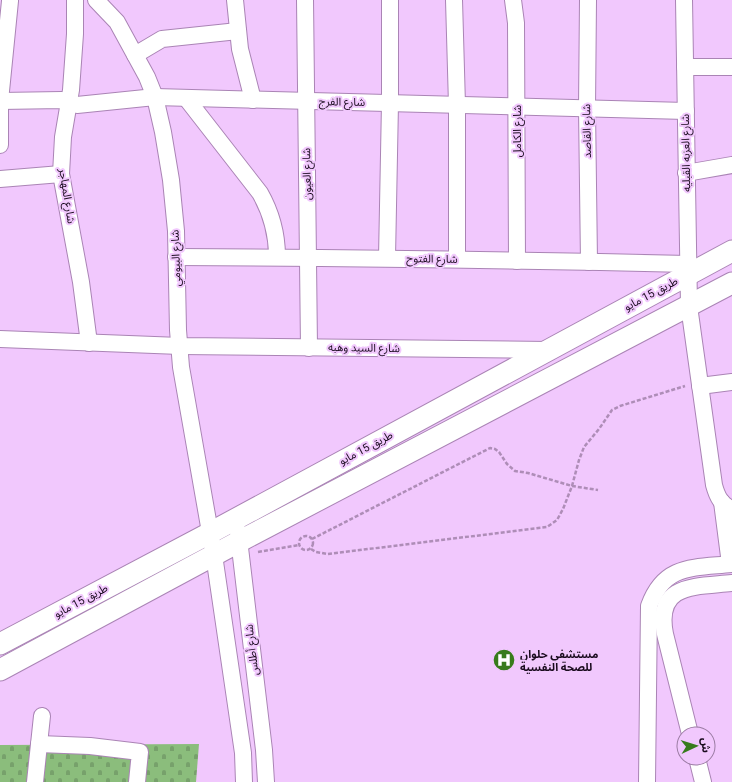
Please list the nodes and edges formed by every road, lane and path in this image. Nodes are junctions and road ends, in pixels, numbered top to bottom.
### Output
1 (75, 0) edge
2 (96, 0) edge
3 (235, 0) edge
4 (305, 0) edge
5 (390, 0) edge
6 (454, 0) edge
7 (513, 0) edge
8 (588, 0) edge
9 (684, 0) edge
10 (10, 1) edge
11 (238, 31) junction
12 (135, 55) junction
13 (685, 67) junction
14 (732, 67) edge
15 (155, 97) junction
16 (186, 98) junction
17 (253, 100) junction
18 (0, 101) edge
19 (306, 101) junction
20 (69, 102) junction
21 (390, 103) junction
22 (457, 105) junction
23 (517, 106) junction
24 (587, 108) junction
25 (686, 111) junction
26 (0, 145) edge
27 (732, 165) edge
28 (686, 173) junction
29 (61, 174) junction
30 (0, 179) edge
31 (732, 252) edge
32 (176, 257) junction
33 (277, 257) junction
34 (308, 258) junction
35 (387, 258) junction
36 (457, 259) junction
37 (517, 262) junction
38 (589, 262) junction
39 (688, 269) junction
40 (732, 283) edge
41 (689, 306) junction
42 (0, 339) edge
43 (89, 343) junction
44 (180, 346) junction
45 (309, 348) junction
46 (548, 350) junction
47 (732, 382) edge
48 (700, 384) junction
49 (572, 486) junction
50 (598, 490) dead end
51 (727, 506) edge
52 (237, 518) junction
53 (210, 533) junction
54 (312, 539) junction
55 (298, 545) junction
56 (240, 548) junction
57 (310, 549) junction
58 (214, 555) junction
59 (731, 564) edge
60 (732, 583) edge
61 (0, 644) edge
62 (0, 670) edge
63 (42, 716) dead end
64 (688, 726) edge
65 (39, 744) junction
66 (699, 766) edge
67 (35, 782) edge
68 (137, 782) edge
69 (244, 782) edge
70 (266, 782) edge
71 (647, 782) edge
72 (703, 782) edge

1 - 20 street, شارع المهاجر
2 - 12 street, شارع البيومي
3 - 11 street
4 - 19 street, شارع العيون
5 - 21 street
6 - 22 street
7 - 23 street, شارع الكامل
8 - 24 street, شارع القاصد
9 - 13 street, شارع العزبه القبليه
10 - 18 street
11 - 12 street
11 - 17 street
12 - 15 street, شارع البيومي
13 - 14 street
13 - 25 street, شارع العزبه القبليه
15 - 16 street, شارع الفرج
15 - 20 street, شارع الفرج
15 - 32 street, شارع البيومي
16 - 17 street, شارع الفرج
16 - 33 street
17 - 19 street, شارع الفرج
18 - 20 street, شارع الفرج
18 - 26 street
19 - 21 street, شارع الفرج
19 - 34 street, شارع العيون
20 - 29 street, شارع المهاجر
21 - 22 street, شارع الفرج
21 - 35 street
22 - 23 street, شارع الفرج
22 - 36 street
23 - 24 street, شارع الفرج
23 - 37 street, شارع الكامل
24 - 25 street, شارع الفرج
24 - 38 street, شارع القاصد
25 - 28 street, شارع العزبه القبليه
27 - 28 street
28 - 39 street, شارع العزبه القبليه
29 - 30 street
29 - 43 street, شارع المهاجر
31 - 39 main road, طريق 15 مايو
32 - 33 street, شارع الفتوح
32 - 44 street, شارع البيومي
33 - 34 street, شارع الفتوح
34 - 35 street, شارع الفتوح
34 - 45 street, شارع العيون
35 - 36 street, شارع الفتوح
36 - 37 street, شارع الفتوح
37 - 38 street, شارع الفتوح
38 - 39 street, شارع الفتوح
39 - 41 street, شارع العزبه القبليه
39 - 46 main road, طريق 15 مايو
40 - 41 main road, طريق 15 مايو
41 - 48 street, شارع العزبه القبليه
41 - 56 main road, طريق 15 مايو
42 - 43 street, شارع السيد وهبه
43 - 44 street, شارع السيد وهبه
44 - 45 street, شارع السيد وهبه
44 - 53 street, شارع البيومي
45 - 46 street, شارع السيد وهبه
46 - 52 main road, طريق 15 مايو
47 - 48 street
48 - 49 path
48 - 51 street, شارع العزبه القبليه
49 - 50 path
49 - 54 path
49 - 57 path
51 - 59 street, شارع العزبه القبليه
52 - 53 main road, طريق 15 مايو
52 - 56 street, شارع أطلس
53 - 58 street, شارع أطلس
53 - 61 main road, طريق 15 مايو
54 - 55 path
54 - 57 path
55 - 56 path
55 - 57 path
56 - 58 main road, طريق 15 مايو
56 - 70 street, شارع أطلس
58 - 62 main road, طريق 15 مايو
58 - 69 street, شارع أطلس
59 - 71 street
60 - 64 street
63 - 65 street
65 - 67 street
65 - 68 street
66 - 72 street

